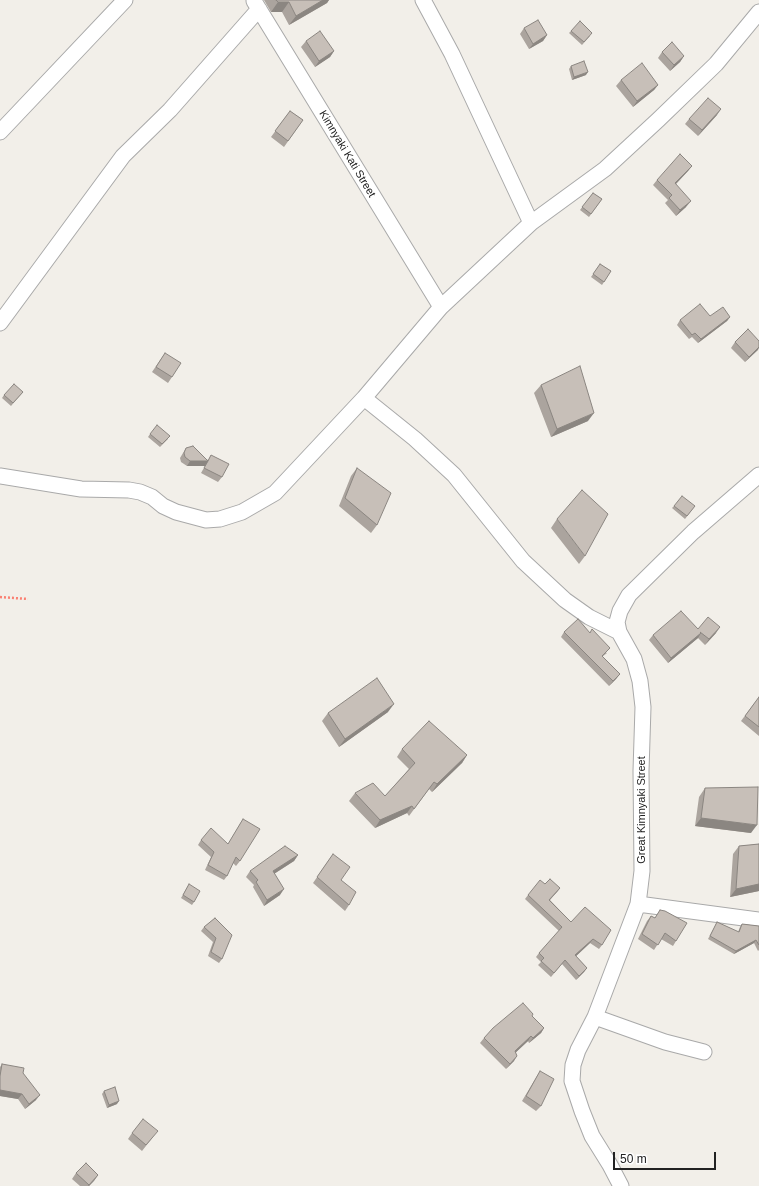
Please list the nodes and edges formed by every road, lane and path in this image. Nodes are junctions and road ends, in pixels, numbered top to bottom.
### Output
1 (125, 0) edge
2 (423, 0) edge
3 (256, 4) edge
4 (759, 12) edge
5 (0, 132) edge
6 (531, 223) junction
7 (441, 307) junction
8 (0, 323) edge
9 (364, 398) junction
10 (759, 475) edge
11 (0, 476) edge
12 (0, 597) edge
13 (28, 599) dead end
14 (618, 632) junction
15 (638, 904) junction
16 (759, 920) edge
17 (595, 1017) junction
18 (704, 1052) dead end
19 (621, 1186) edge

1 - 5 street
2 - 6 street
3 - 7 street, Kimnyaki Kati Street
3 - 8 street
4 - 6 street
6 - 7 street
7 - 9 street
9 - 11 street
9 - 14 street
10 - 14 street
12 - 13 path
14 - 15 street, Great Kimnyaki Street
15 - 16 street
15 - 17 street, Great Kimnyaki Street
17 - 18 street
17 - 19 street, Great Kimnyaki Street

